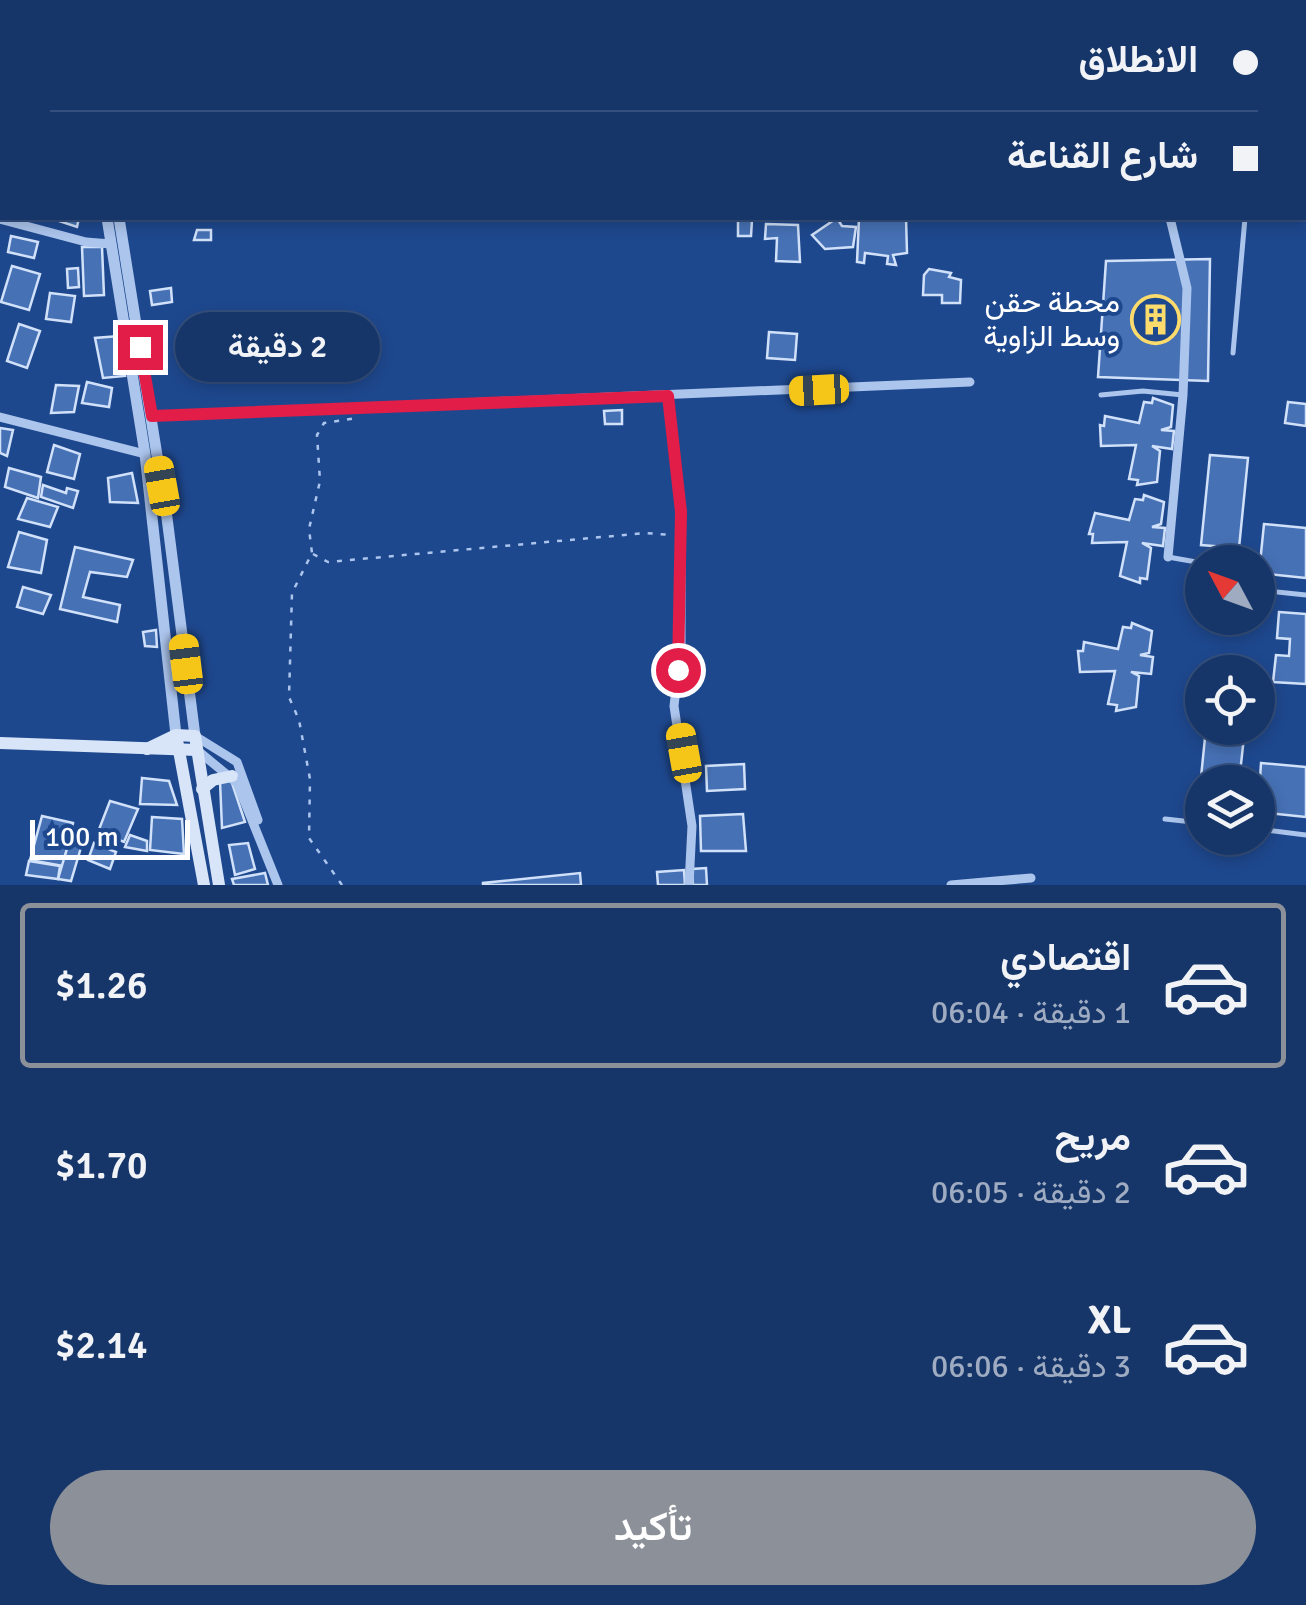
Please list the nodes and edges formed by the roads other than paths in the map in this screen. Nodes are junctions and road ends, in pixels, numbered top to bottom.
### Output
1 (4, 220) edge
2 (107, 220) edge
3 (120, 220) edge
4 (1170, 220) edge
5 (1245, 220) edge
6 (111, 244) junction
7 (1234, 353) dead end
8 (970, 382) dead end
9 (1101, 394) dead end
10 (1184, 395) junction
11 (668, 396) junction
12 (152, 416) junction
13 (0, 417) edge
14 (145, 454) junction
15 (1168, 557) joint
16 (1185, 560) edge
17 (1275, 592) edge
18 (1306, 595) edge
19 (0, 742) edge
20 (177, 742) junction
21 (196, 743) junction
22 (232, 776) junction
23 (202, 789) junction
24 (1165, 819) dead end
25 (1185, 822) edge
26 (1275, 832) edge
27 (1306, 835) edge
28 (265, 852) junction
29 (1031, 878) dead end
30 (204, 885) edge
31 (219, 885) edge
32 (278, 885) edge
33 (689, 885) edge
34 (952, 885) edge

1 - 6 street
2 - 6 street
3 - 12 street
4 - 10 street
5 - 7 lane
6 - 14 street
8 - 11 street
9 - 10 lane
10 - 15 street
11 - 12 street
11 - 33 street
12 - 21 street
13 - 14 street
14 - 20 street
15 - 16 lane
17 - 18 lane
19 - 20 main road
20 - 21 main road
20 - 30 main road
21 - 22 street
21 - 23 main road
21 - 28 street
22 - 23 main road
22 - 28 street
23 - 31 main road
24 - 25 lane
26 - 27 lane
28 - 32 street
29 - 34 street

